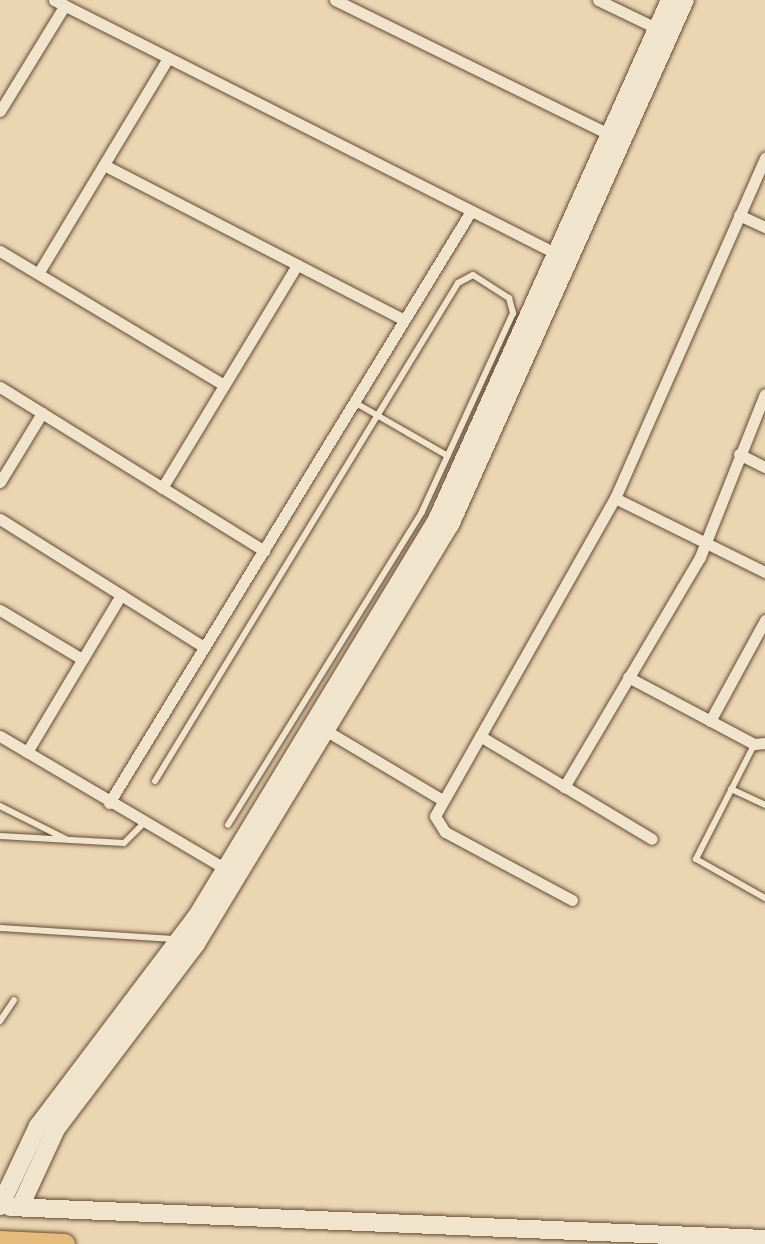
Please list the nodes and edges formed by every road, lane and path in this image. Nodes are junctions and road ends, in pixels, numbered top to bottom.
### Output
1 (335, 0) edge
2 (598, 0) edge
3 (670, 0) edge
4 (685, 0) edge
5 (60, 3) edge
6 (658, 29) junction
7 (168, 60) junction
8 (0, 111) edge
9 (611, 136) junction
10 (765, 158) edge
11 (106, 166) junction
12 (471, 211) junction
13 (739, 215) junction
14 (765, 227) edge
15 (0, 250) edge
16 (564, 258) junction
17 (297, 265) junction
18 (40, 272) junction
19 (404, 320) junction
20 (224, 385) junction
21 (0, 387) edge
22 (765, 394) edge
23 (354, 402) junction
24 (42, 414) junction
25 (377, 414) junction
26 (740, 454) junction
27 (448, 456) junction
28 (765, 467) edge
29 (0, 482) edge
30 (162, 488) junction
31 (615, 498) junction
32 (0, 519) edge
33 (706, 542) junction
34 (264, 551) junction
35 (765, 572) edge
36 (121, 595) junction
37 (0, 610) edge
38 (765, 620) edge
39 (204, 647) junction
40 (82, 659) junction
41 (628, 677) junction
42 (710, 721) junction
43 (320, 727) junction
44 (0, 736) edge
45 (480, 736) junction
46 (760, 743) edge
47 (27, 752) junction
48 (155, 781) dead end
49 (564, 787) junction
50 (731, 789) junction
51 (441, 799) junction
52 (109, 804) junction
53 (765, 805) edge
54 (0, 806) edge
55 (143, 824) junction
56 (228, 825) dead end
57 (0, 836) edge
58 (652, 838) dead end
59 (70, 841) junction
60 (232, 872) junction
61 (765, 898) edge
62 (572, 900) dead end
63 (0, 928) edge
64 (181, 939) junction
65 (14, 1000) dead end
66 (0, 1021) edge
67 (0, 1206) edge
68 (20, 1208) junction
69 (765, 1240) edge
70 (0, 1241) edge
71 (65, 1244) edge

1 - 9 street
2 - 6 street
3 - 6 street
4 - 16 street
5 - 7 street
5 - 8 street
6 - 9 street
7 - 11 street
7 - 12 street
9 - 16 street
10 - 13 street
11 - 17 street
11 - 18 street
12 - 16 street
12 - 19 street
13 - 14 street
13 - 31 street
15 - 18 street
16 - 43 street
17 - 19 street
17 - 20 street
18 - 20 street
19 - 23 street
20 - 30 street
21 - 24 street
22 - 26 street
23 - 25 lane
23 - 34 street
24 - 29 street
24 - 30 street
25 - 27 lane
25 - 27 lane
25 - 48 lane
26 - 28 street
26 - 33 street
27 - 56 lane
30 - 34 street
31 - 33 street
31 - 45 street
32 - 36 street
33 - 35 street
33 - 41 street
34 - 39 street
36 - 39 street
36 - 40 street
37 - 40 street
38 - 42 street
39 - 52 street
40 - 47 street
41 - 42 street
41 - 49 street
42 - 46 street
43 - 51 street
43 - 60 street
44 - 47 street
45 - 49 street
45 - 51 street
46 - 50 lane
47 - 52 street
49 - 58 street
50 - 53 lane
50 - 61 lane
51 - 62 street
52 - 55 street
54 - 59 lane
55 - 59 lane
55 - 60 street
57 - 59 lane
60 - 64 street
60 - 68 street
63 - 64 lane
64 - 67 street
65 - 66 lane
67 - 68 street
68 - 69 street
70 - 71 highway

